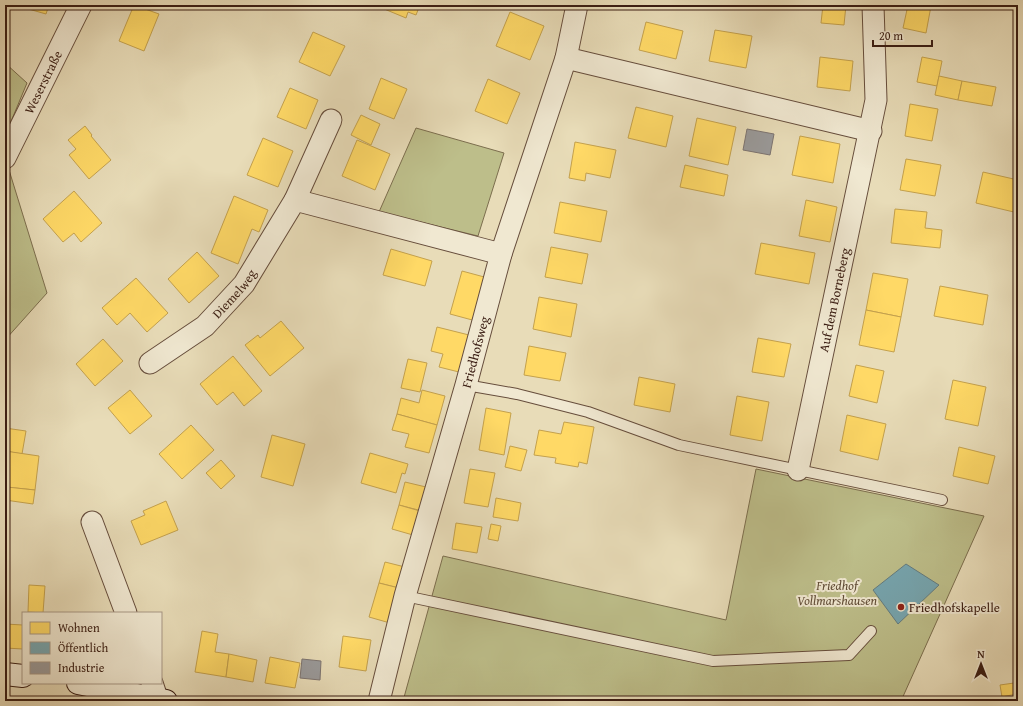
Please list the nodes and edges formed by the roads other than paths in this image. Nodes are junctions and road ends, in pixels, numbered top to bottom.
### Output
1 (81, 5) edge
2 (577, 5) edge
3 (873, 5) edge
4 (566, 58) junction
5 (331, 120) dead end
6 (871, 131) junction
7 (5, 158) edge
8 (295, 200) junction
9 (501, 254) junction
10 (150, 363) dead end
11 (466, 385) junction
12 (798, 470) junction
13 (942, 500) dead end
14 (92, 522) dead end
15 (405, 596) junction
16 (126, 612) edge
17 (871, 631) dead end
18 (5, 674) edge
19 (22, 676) edge
20 (84, 684) edge
21 (159, 696) edge
22 (379, 701) edge

1 - 7 street, Weserstraße
2 - 4 street, Friedhofsweg
3 - 6 street, Auf dem Borneberg
4 - 6 street
4 - 9 street, Friedhofsweg
5 - 8 street, Diemelweg
6 - 12 street, Auf dem Borneberg
8 - 9 street
8 - 10 street, Diemelweg
9 - 11 street, Friedhofsweg
11 - 12 lane
11 - 15 street, Friedhofsweg
12 - 13 lane
14 - 16 street
15 - 17 lane
15 - 22 street, Friedhofsweg
18 - 19 main road
20 - 21 main road

